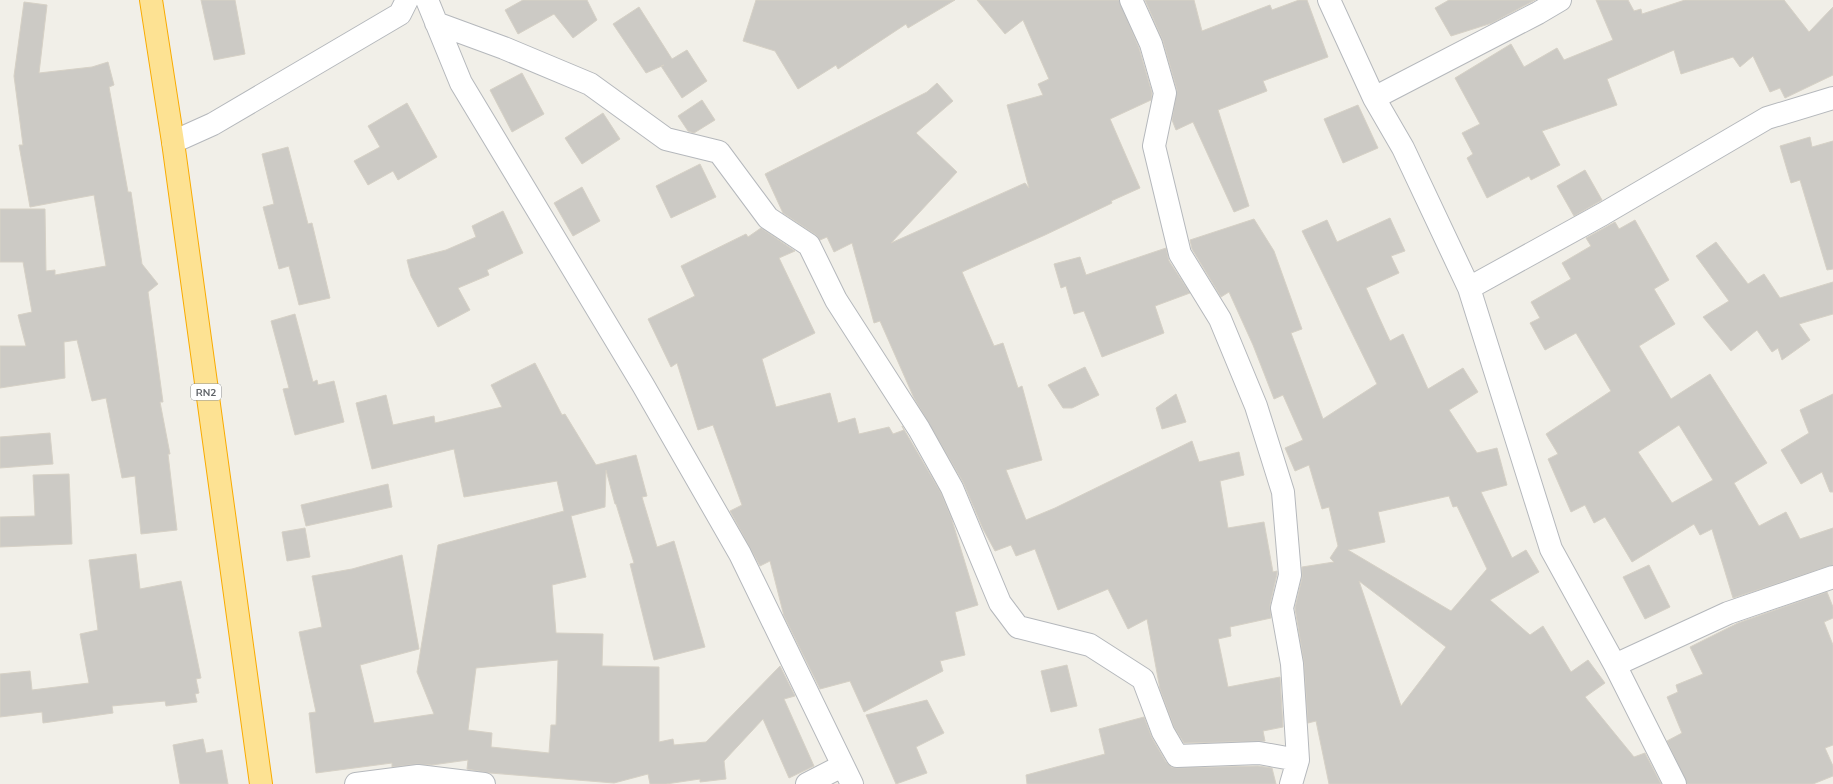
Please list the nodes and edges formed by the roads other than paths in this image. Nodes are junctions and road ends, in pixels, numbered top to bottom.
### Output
1 (151, 0) edge
2 (407, 0) edge
3 (427, 0) edge
4 (1131, 0) edge
5 (1329, 0) edge
6 (1560, 0) edge
7 (436, 23) junction
8 (1374, 98) junction
9 (1833, 98) edge
10 (173, 142) junction
11 (1468, 288) junction
12 (1833, 577) edge
13 (1615, 665) junction
14 (1298, 760) junction
15 (847, 775) edge
16 (261, 784) edge
17 (356, 784) edge
18 (484, 784) edge
19 (807, 784) edge
20 (1291, 784) edge
21 (1675, 784) edge

1 - 10 highway, RN2
2 - 10 street
3 - 7 street
4 - 14 street
5 - 8 street
6 - 8 street
7 - 14 street
7 - 15 street
8 - 11 street
9 - 11 street
10 - 16 highway, RN2
11 - 13 street
12 - 13 street
13 - 21 street
14 - 20 street
15 - 19 street
17 - 18 street

